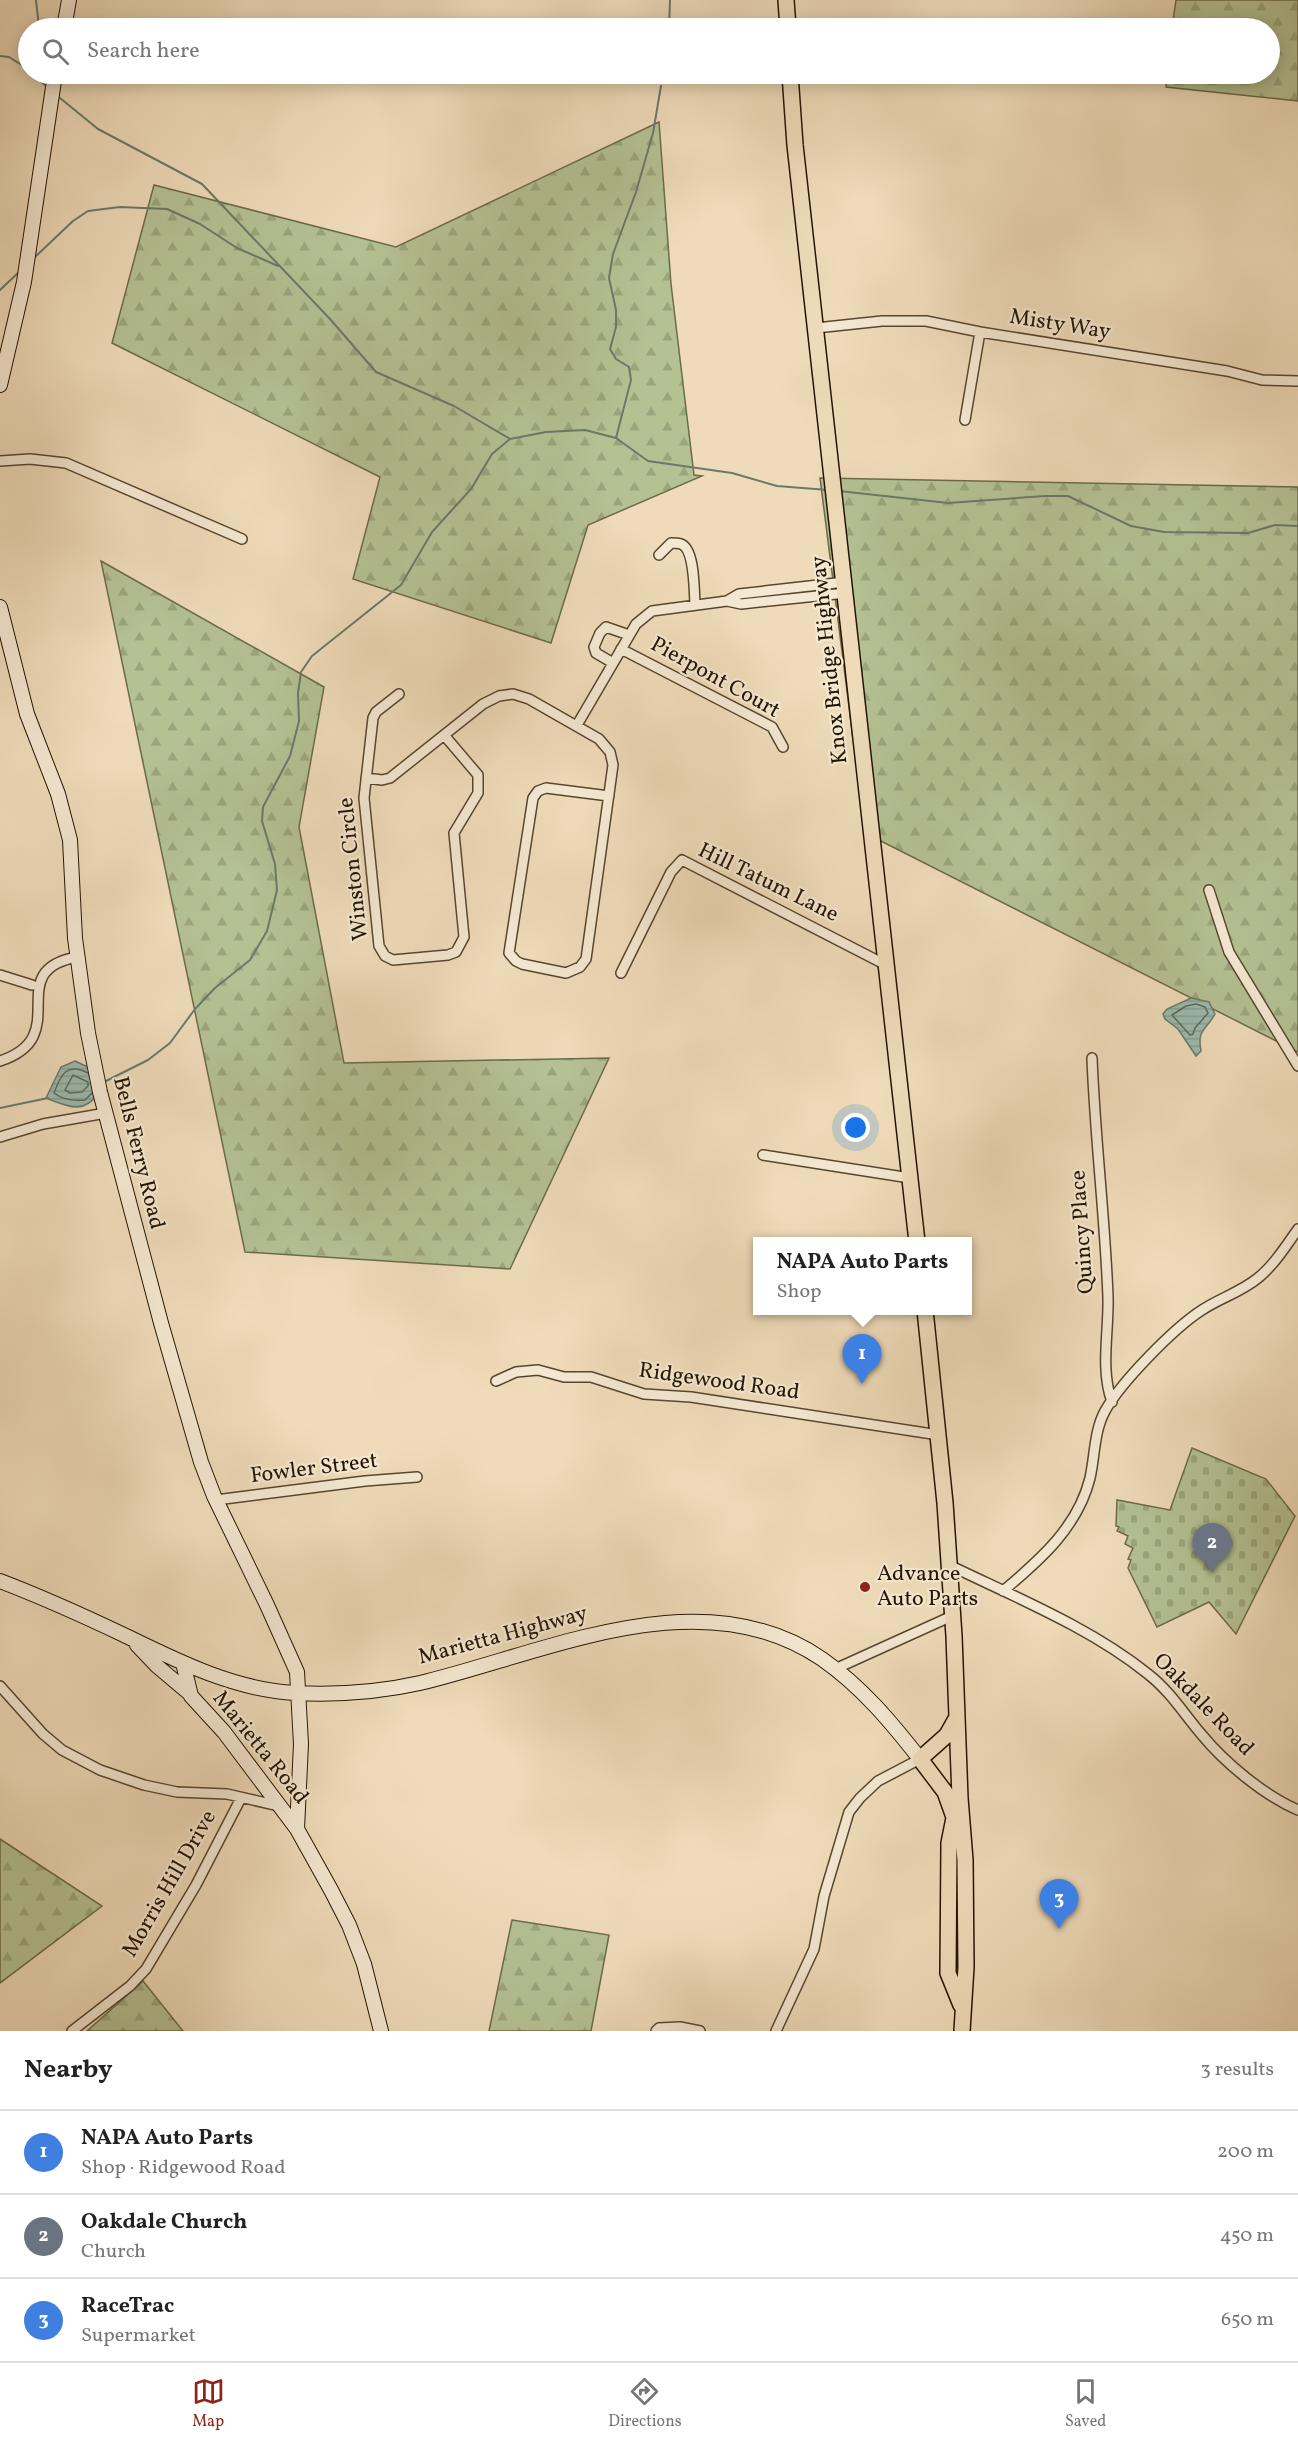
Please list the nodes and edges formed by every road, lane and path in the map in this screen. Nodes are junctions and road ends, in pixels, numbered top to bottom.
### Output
1 (69, 0) edge
2 (786, 0) edge
3 (66, 18) edge
4 (787, 18) edge
5 (54, 84) edge
6 (791, 84) edge
7 (816, 328) junction
8 (980, 332) junction
9 (1298, 381) edge
10 (0, 386) edge
11 (965, 420) dead end
12 (0, 461) edge
13 (242, 539) dead end
14 (659, 555) dead end
15 (845, 587) junction
16 (695, 604) junction
17 (0, 607) edge
18 (3, 632) edge
19 (629, 635) junction
20 (621, 649) junction
21 (613, 663) junction
22 (399, 694) dead end
23 (577, 725) junction
24 (444, 735) junction
25 (783, 747) dead end
26 (366, 778) junction
27 (609, 796) junction
28 (1209, 890) dead end
29 (77, 957) junction
30 (886, 965) junction
31 (621, 973) dead end
32 (0, 975) edge
33 (32, 986) junction
34 (1092, 1058) dead end
35 (0, 1061) edge
36 (1298, 1066) edge
37 (106, 1113) junction
38 (0, 1137) edge
39 (764, 1155) dead end
40 (910, 1178) junction
41 (1298, 1229) edge
42 (916, 1237) edge
43 (925, 1315) edge
44 (496, 1381) dead end
45 (1112, 1402) junction
46 (939, 1435) junction
47 (417, 1477) dead end
48 (216, 1500) junction
49 (949, 1565) junction
50 (0, 1581) edge
51 (1003, 1591) junction
52 (952, 1616) junction
53 (132, 1639) junction
54 (183, 1663) junction
55 (835, 1669) junction
56 (0, 1686) edge
57 (190, 1693) junction
58 (299, 1693) junction
59 (956, 1719) junction
60 (920, 1759) junction
61 (241, 1798) junction
62 (279, 1806) junction
63 (1298, 1810) edge
64 (954, 1818) junction
65 (297, 1829) junction
66 (965, 1860) junction
67 (963, 2011) junction
68 (72, 2031) edge
69 (381, 2031) edge
70 (656, 2031) edge
71 (700, 2031) edge
72 (776, 2031) edge
73 (962, 2031) edge

1 - 3 main road
2 - 4 main road
5 - 10 main road
6 - 7 main road, Knox Bridge Highway
7 - 8 street, Misty Way
7 - 15 main road, Knox Bridge Highway
8 - 9 street, Misty Way
8 - 11 street
12 - 13 street
14 - 16 street
15 - 16 street
15 - 30 main road, Knox Bridge Highway
16 - 19 street
17 - 18 main road, Bells Ferry Road
18 - 29 main road, Bells Ferry Road
19 - 20 street
19 - 21 street
20 - 21 street
20 - 25 street, Pierpont Court
21 - 23 street
22 - 26 street, Winston Circle
23 - 24 street
23 - 27 street
24 - 26 street
24 - 26 street, Winston Circle
27 - 27 street
28 - 36 street
29 - 33 street
29 - 37 main road, Bells Ferry Road
30 - 31 street, Hill Tatum Lane
30 - 40 main road, Knox Bridge Highway
32 - 33 street
33 - 35 street
34 - 45 street, Quincy Place
37 - 38 street
37 - 48 main road, Bells Ferry Road
39 - 40 street
40 - 42 main road, Knox Bridge Highway
41 - 45 street
43 - 46 main road
44 - 46 street, Ridgewood Road
45 - 51 street
46 - 49 main road
47 - 48 street, Fowler Street
48 - 58 main road, Bells Ferry Road
49 - 51 street, Oakdale Road
49 - 52 main road, Marietta Highway
50 - 53 main road, Marietta Highway
51 - 63 street, Oakdale Road
52 - 55 street
52 - 59 main road, Marietta Highway
53 - 54 main road, Marietta Highway
53 - 57 main road, Marietta Road
54 - 57 main road, Marietta Road
54 - 58 main road, Marietta Highway
55 - 58 main road, Marietta Highway
55 - 60 main road, Marietta Highway
56 - 61 street
57 - 62 main road, Marietta Road
58 - 65 main road, Marietta Road
59 - 60 main road
59 - 66 main road, Marietta Highway
60 - 64 main road, Marietta Highway
60 - 72 street
61 - 62 street
61 - 68 street, Morris Hill Drive
62 - 65 main road, Marietta Road
64 - 66 main road, Marietta Highway
64 - 67 main road, Marietta Highway
65 - 69 main road, Marietta Road
66 - 67 main road, Marietta Highway
67 - 73 main road, Marietta Highway
70 - 71 street

